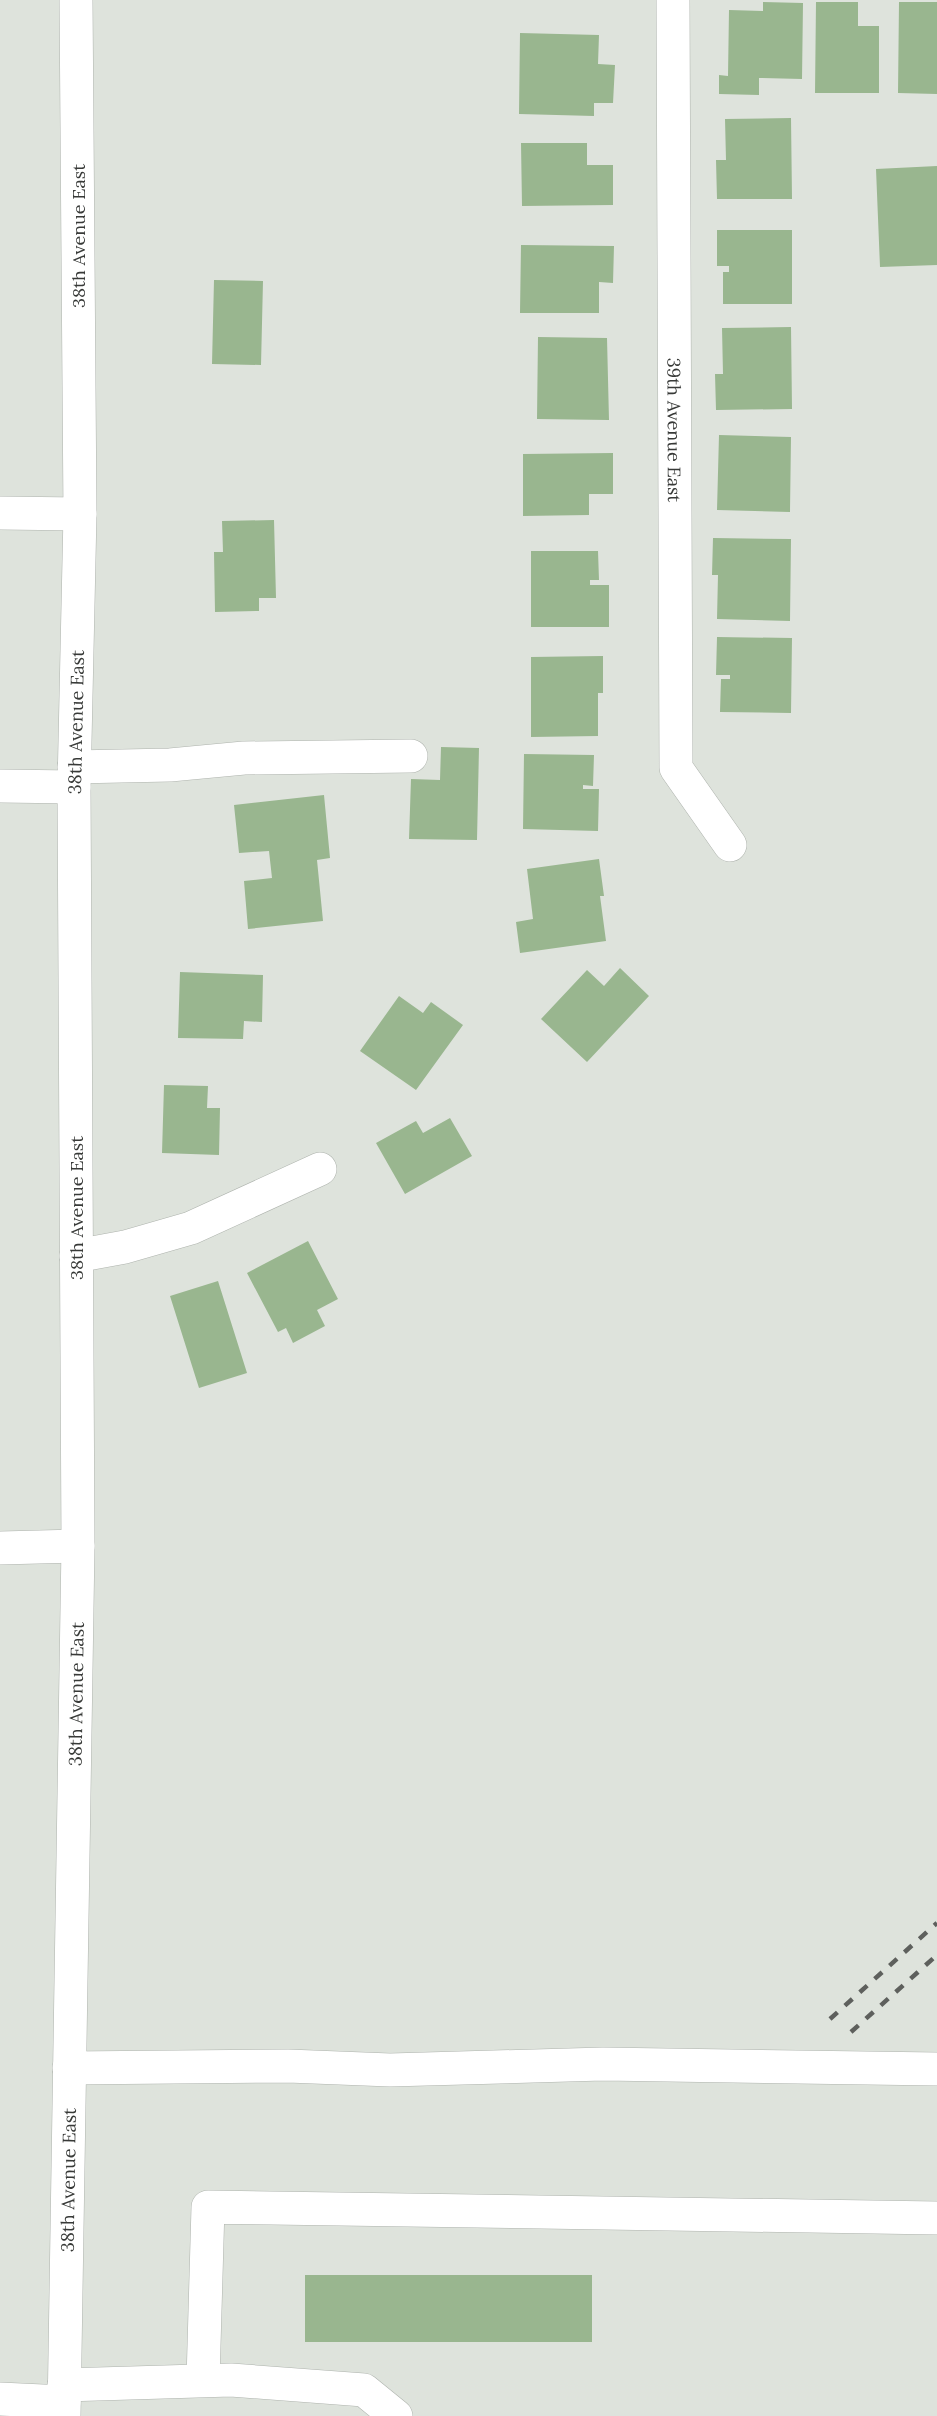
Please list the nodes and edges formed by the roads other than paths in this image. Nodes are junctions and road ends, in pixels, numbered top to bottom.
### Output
1 (76, 0) edge
2 (673, 0) edge
3 (0, 513) edge
4 (80, 514) junction
5 (411, 756) dead end
6 (74, 777) junction
7 (0, 786) edge
8 (730, 845) dead end
9 (320, 1169) dead end
10 (76, 1256) junction
11 (78, 1546) junction
12 (0, 1548) edge
13 (69, 2068) junction
14 (937, 2069) edge
15 (937, 2218) edge
16 (202, 2380) junction
17 (0, 2399) edge
18 (64, 2401) edge
19 (400, 2416) edge

1 - 4 street, 38th Avenue East
2 - 8 street, 39th Avenue East
3 - 4 street
4 - 6 street, 38th Avenue East
5 - 6 street
6 - 7 street
6 - 10 street, 38th Avenue East
9 - 10 street
10 - 11 street, 38th Avenue East
11 - 12 street
11 - 13 street, 38th Avenue East
13 - 14 street
13 - 18 street, 38th Avenue East
15 - 16 street
16 - 18 street
16 - 19 street
17 - 18 street

